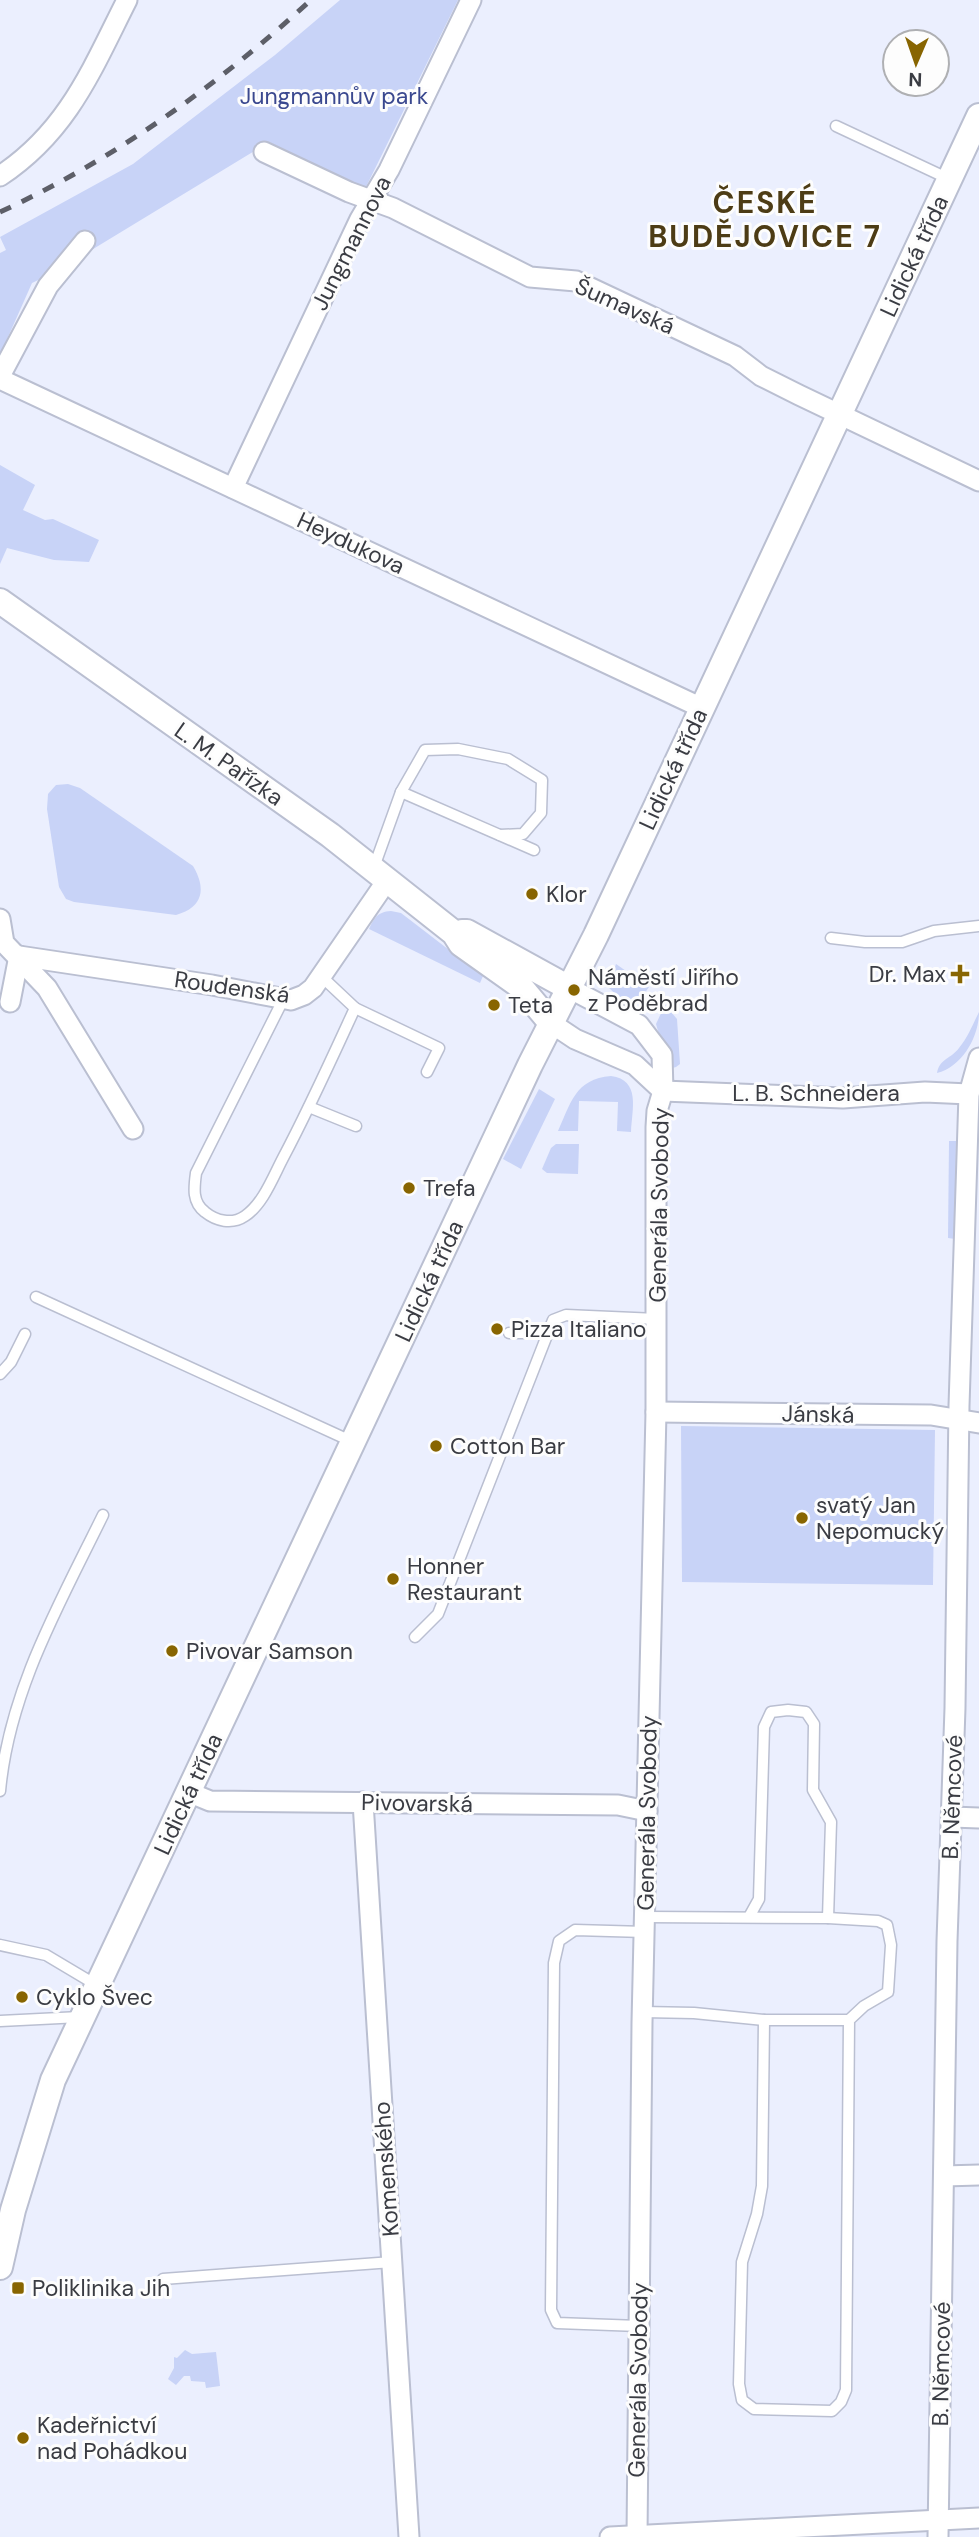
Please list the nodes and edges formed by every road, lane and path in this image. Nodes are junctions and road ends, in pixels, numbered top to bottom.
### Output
1 (127, 0) edge
2 (471, 0) edge
3 (979, 116) edge
4 (836, 126) dead end
5 (264, 152) dead end
6 (0, 176) edge
7 (950, 179) junction
8 (371, 201) junction
9 (85, 241) dead end
10 (0, 378) edge
11 (839, 415) junction
12 (979, 481) edge
13 (233, 488) junction
14 (0, 601) edge
15 (702, 708) junction
16 (401, 792) junction
17 (500, 835) junction
18 (534, 850) dead end
19 (381, 873) junction
20 (0, 919) edge
21 (979, 926) edge
22 (454, 933) junction
23 (831, 938) dead end
24 (11, 949) junction
25 (321, 976) junction
26 (569, 988) junction
27 (284, 998) junction
28 (10, 1002) dead end
29 (355, 1008) junction
30 (551, 1023) junction
31 (979, 1058) edge
32 (427, 1072) dead end
33 (663, 1091) junction
34 (969, 1094) junction
35 (309, 1107) junction
36 (356, 1126) dead end
37 (133, 1129) dead end
38 (36, 1297) dead end
39 (657, 1319) junction
40 (509, 1333) dead end
41 (545, 1333) junction
42 (25, 1334) dead end
43 (0, 1374) edge
44 (656, 1412) junction
45 (959, 1420) junction
46 (979, 1423) edge
47 (353, 1442) junction
48 (103, 1516) dead end
49 (415, 1637) dead end
50 (0, 1791) edge
51 (188, 1792) junction
52 (363, 1802) junction
53 (647, 1811) junction
54 (952, 1817) junction
55 (979, 1818) edge
56 (749, 1917) junction
57 (828, 1918) junction
58 (645, 1925) junction
59 (0, 1945) edge
60 (99, 1986) junction
61 (643, 2012) junction
62 (84, 2017) junction
63 (764, 2020) junction
64 (849, 2020) junction
65 (0, 2021) edge
66 (979, 2175) edge
67 (944, 2176) junction
68 (392, 2262) junction
69 (0, 2267) edge
70 (163, 2279) dead end
71 (639, 2326) junction
72 (979, 2518) edge
73 (938, 2528) edge
74 (637, 2536) edge
75 (409, 2537) edge
76 (610, 2537) edge

1 - 6 street
2 - 8 street, Jungmannova
3 - 7 street, Lidická třída
4 - 7 lane
5 - 8 street, Šumavská
7 - 11 street, Lidická třída
8 - 11 street, Šumavská
8 - 13 street, Jungmannova
9 - 10 street
10 - 13 street, Heydukova
11 - 12 street, Šumavská
11 - 15 street, Lidická třída
13 - 15 street, Heydukova
14 - 19 street, L. M. Pařízka
15 - 26 street, Lidická třída
16 - 17 lane
16 - 17 lane
16 - 19 lane
17 - 18 lane
19 - 22 street, L. M. Pařízka
19 - 25 street, Roudenská
20 - 24 street
21 - 23 lane
22 - 26 street
22 - 30 street, L. M. Pařízka
24 - 27 street, Roudenská
24 - 28 street
24 - 37 street
25 - 27 street, Roudenská
25 - 29 lane
26 - 30 street, Lidická třída
26 - 33 street, Generála Svobody
27 - 35 lane
29 - 32 lane
29 - 35 lane
30 - 33 street
30 - 47 street, Lidická třída
31 - 34 street, B. Němcové
33 - 34 street, L. B. Schneidera
33 - 39 street, Generála Svobody
34 - 45 street, B. Němcové
35 - 36 lane
38 - 47 lane
39 - 41 lane
39 - 44 street, Generála Svobody
40 - 41 lane
41 - 49 lane
42 - 43 lane
44 - 45 street, Jánská
44 - 53 street, Generála Svobody
45 - 46 street, Jánská
45 - 54 street, B. Němcové
47 - 51 street, Lidická třída
48 - 50 lane
51 - 52 street, Pivovarská
51 - 60 street, Lidická třída
52 - 53 street, Pivovarská
52 - 68 street, Komenského
53 - 58 street, Generála Svobody
54 - 55 street
54 - 67 street, B. Němcové
56 - 57 lane
56 - 57 lane
56 - 58 lane
57 - 64 lane
58 - 61 street, Generála Svobody
58 - 71 lane
59 - 60 lane
60 - 62 street, Lidická třída
61 - 63 lane
61 - 71 street, Generála Svobody
62 - 65 lane
62 - 69 street, Lidická třída
63 - 64 lane
63 - 64 lane
66 - 67 street
67 - 73 street, B. Němcové
68 - 70 lane
68 - 75 street, Komenského
71 - 74 street, Generála Svobody
72 - 73 street
73 - 74 street
74 - 76 street

